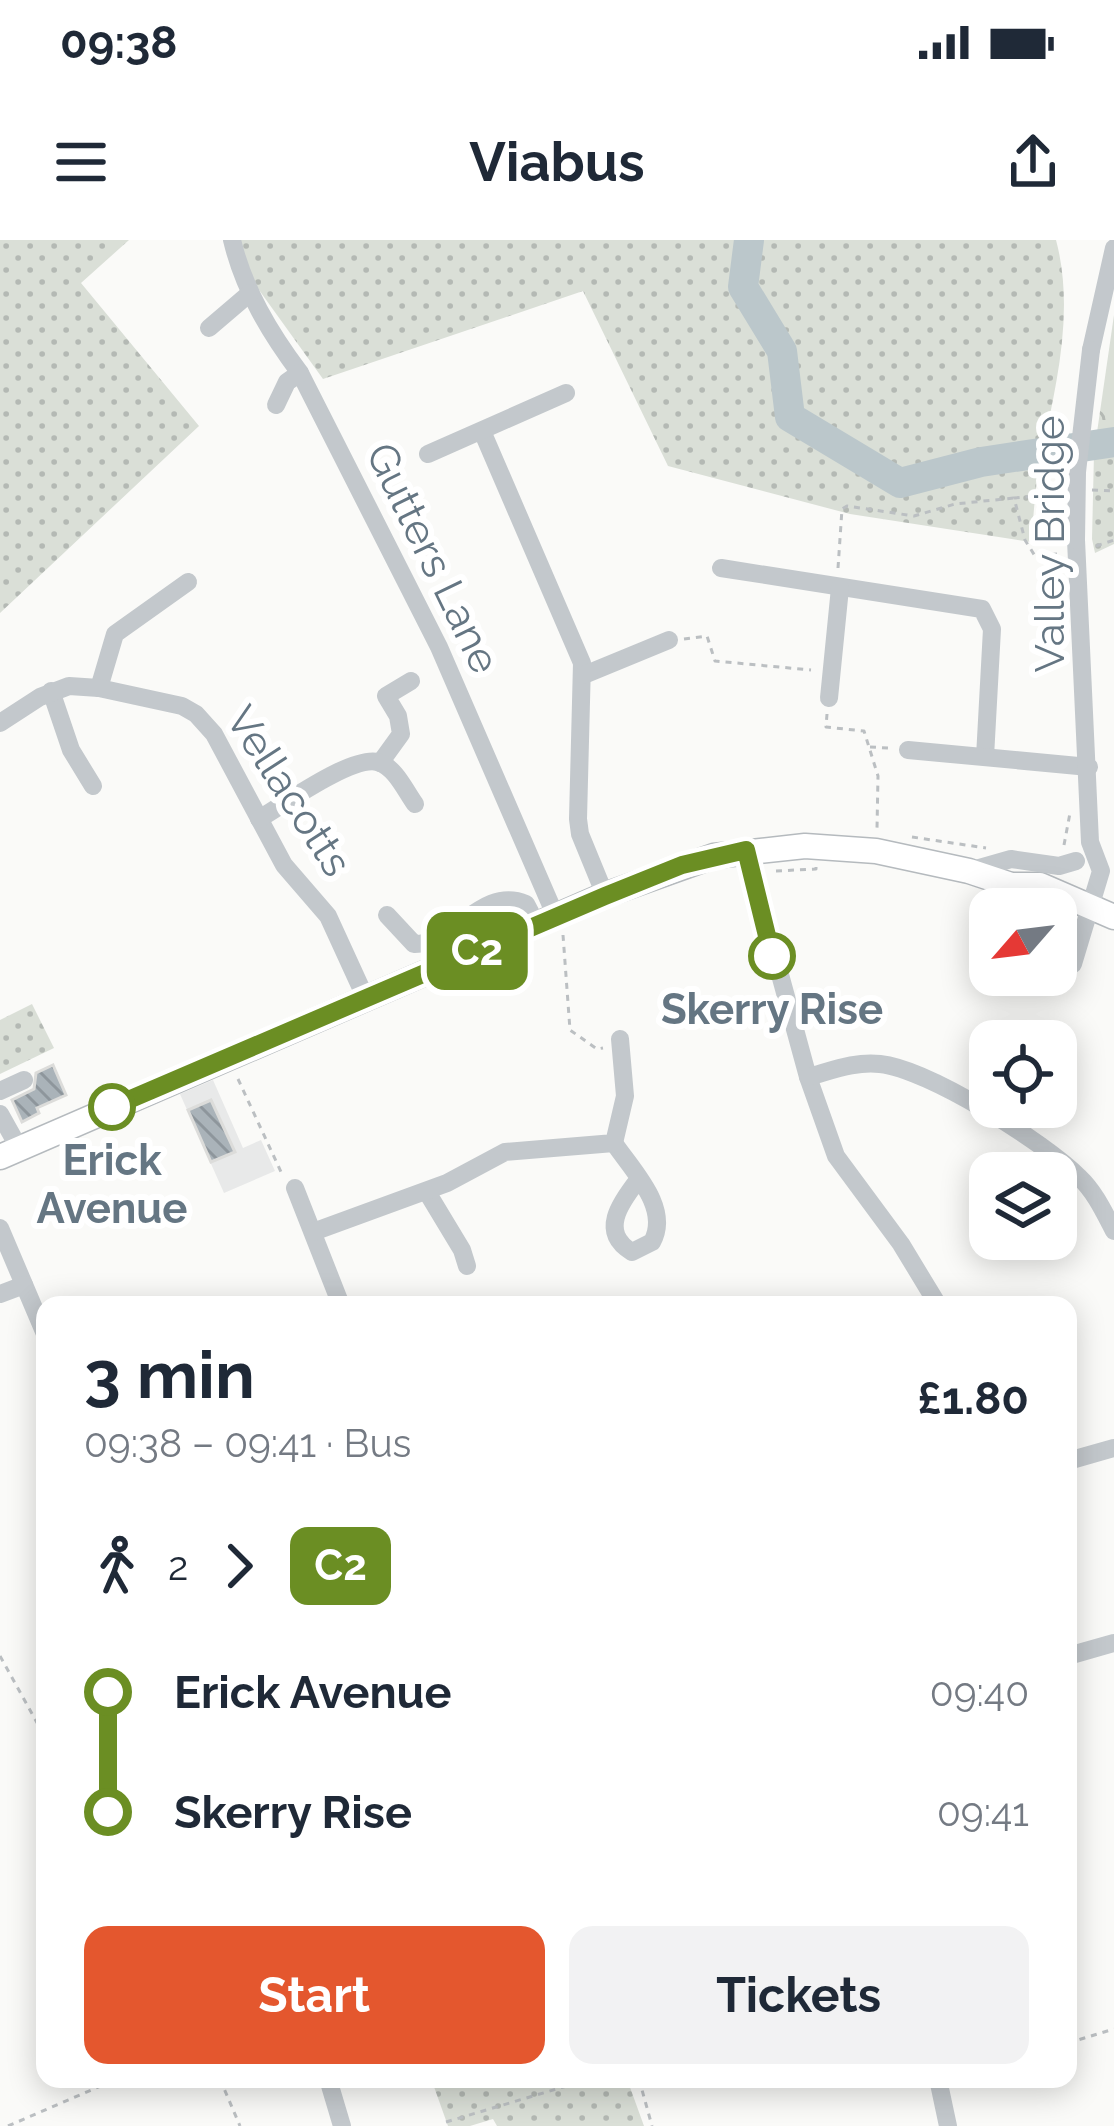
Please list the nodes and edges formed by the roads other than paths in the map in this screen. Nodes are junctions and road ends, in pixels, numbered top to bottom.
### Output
1 (232, 240) edge
2 (1114, 248) edge
3 (250, 292) junction
4 (209, 328) dead end
5 (300, 374) junction
6 (566, 393) dead end
7 (276, 405) dead end
8 (482, 430) junction
9 (428, 454) dead end
10 (722, 568) dead end
11 (188, 582) dead end
12 (840, 588) junction
13 (669, 640) road end
14 (584, 675) junction
15 (411, 681) dead end
16 (99, 688) junction
17 (51, 692) junction
18 (829, 698) road end
19 (0, 723) edge
20 (908, 750) road end
21 (986, 757) junction
22 (380, 763) junction
23 (1089, 767) junction
24 (93, 786) dead end
25 (415, 804) dead end
26 (259, 819) junction
27 (1090, 842) junction
28 (1068, 858) junction
29 (748, 861) junction
30 (969, 871) junction
31 (1043, 888) edge
32 (1070, 888) edge
33 (605, 896) junction
34 (1077, 902) edge
35 (1077, 910) edge
36 (1077, 912) edge
37 (387, 915) dead end
38 (1114, 917) edge
39 (546, 921) junction
40 (1114, 929) edge
41 (366, 999) junction
42 (621, 1042) road end
43 (808, 1077) junction
44 (24, 1080) dead end
45 (0, 1091) edge
46 (0, 1114) edge
47 (614, 1144) junction
48 (10, 1153) edge
49 (638, 1180) dead end
50 (295, 1188) road end
51 (427, 1192) junction
52 (0, 1228) edge
53 (1114, 1231) edge
54 (314, 1232) junction
55 (467, 1266) dead end
56 (24, 1285) junction
57 (0, 1294) edge
58 (337, 1296) edge
59 (933, 1296) edge
60 (36, 1313) edge
61 (1114, 1448) edge
62 (1077, 1458) edge
63 (1114, 1643) edge
64 (1077, 1653) edge
65 (331, 2088) edge
66 (940, 2088) edge
67 (342, 2126) edge
68 (948, 2126) edge

1 - 3 street, Gutters Lane
2 - 23 street, Valley Bridge, bridge
3 - 4 street
3 - 5 street, Gutters Lane
5 - 7 street
5 - 39 street, Gutters Lane
6 - 8 street
8 - 9 street
8 - 14 street
10 - 12 street
11 - 16 street
12 - 18 street
12 - 21 street
13 - 14 street
14 - 33 street
15 - 22 street
16 - 17 street, Vellacotts
16 - 26 street, Vellacotts
17 - 19 street, Vellacotts
17 - 24 street
20 - 21 street
21 - 23 street
22 - 25 street
22 - 26 street
23 - 27 street, Valley Bridge
26 - 41 street, Vellacotts
27 - 28 street
27 - 34 street, Valley Bridge
28 - 30 street
28 - 32 street
29 - 30 main road
29 - 33 main road
29 - 43 street
30 - 31 main road
33 - 39 main road
35 - 38 main road
36 - 40 main road
37 - 39 street
39 - 41 main road
41 - 48 main road
42 - 47 street
43 - 53 street
43 - 59 street
44 - 45 street
46 - 48 street
47 - 49 street
47 - 51 street
50 - 54 street
51 - 54 street
51 - 55 street
52 - 56 street
54 - 58 street
56 - 57 street
56 - 60 street
61 - 62 street
63 - 64 street
65 - 67 street
66 - 68 street

